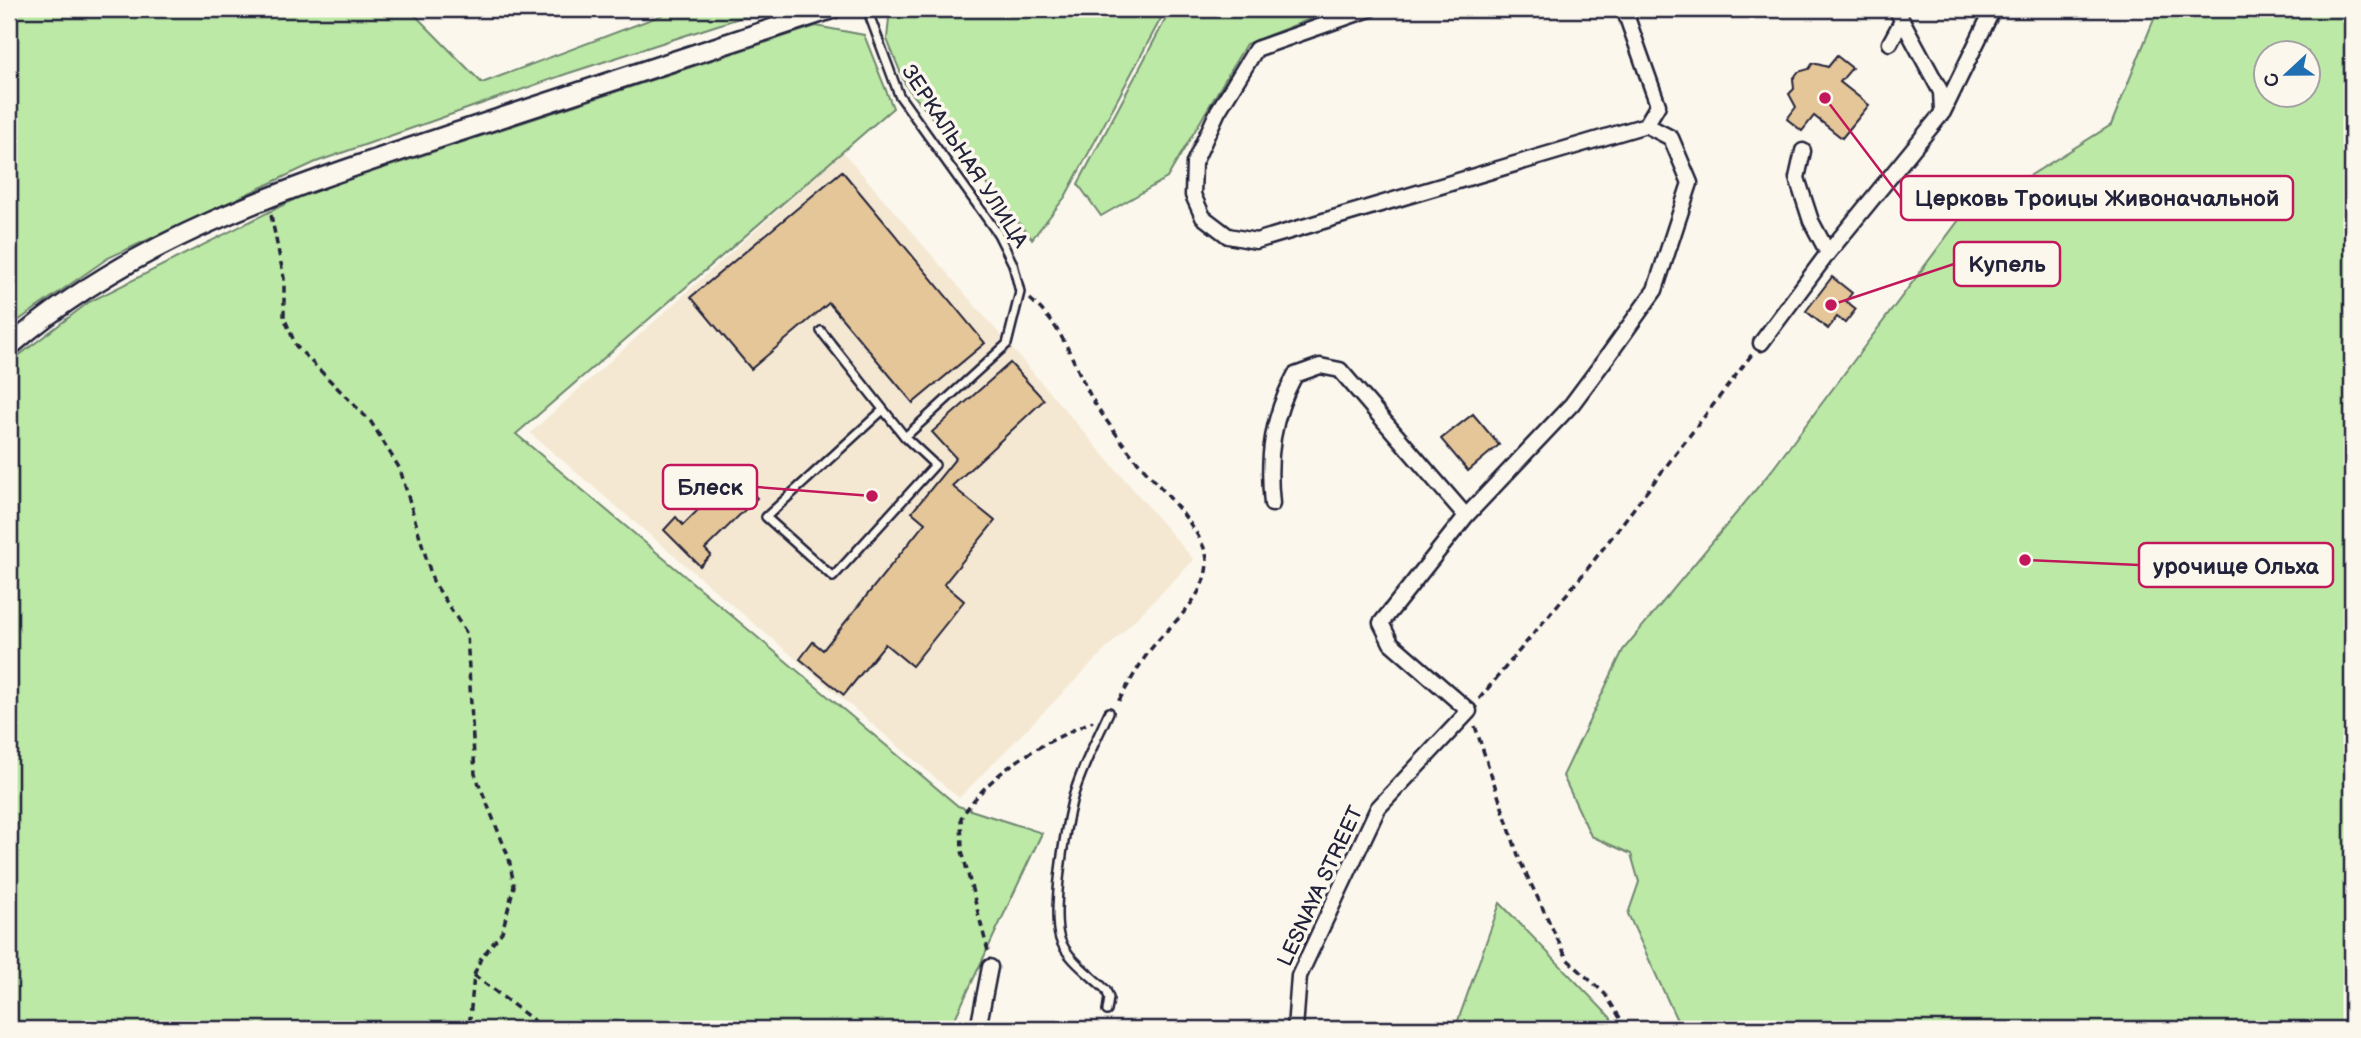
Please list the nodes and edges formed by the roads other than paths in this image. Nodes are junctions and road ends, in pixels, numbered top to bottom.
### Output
1 (832, 9) edge
2 (867, 9) edge
3 (1370, 9) edge
4 (1624, 9) edge
5 (1993, 9) edge
6 (1899, 15) edge
7 (1889, 43) dead end
8 (1942, 112) junction
9 (1646, 125) junction
10 (1803, 151) dead end
11 (1828, 253) junction
12 (821, 331) dead end
13 (1761, 343) road end
14 (9, 347) edge
15 (883, 410) junction
16 (905, 437) junction
17 (1272, 505) dead end
18 (1465, 516) junction
19 (1110, 712) road end
20 (990, 967) road end
21 (1107, 1011) dead end
22 (978, 1029) edge
23 (1294, 1029) edge

1 - 14 street
2 - 16 lane, ЗЕРКАЛЬНАЯ УЛИЦА
3 - 9 street
4 - 9 street
5 - 8 street
6 - 7 street
6 - 8 street
8 - 11 street
9 - 18 street
10 - 11 street
11 - 13 street
12 - 15 lane
15 - 16 lane
15 - 16 lane
17 - 18 street
18 - 23 street, LESNAYA STREET
19 - 21 lane
20 - 22 street

